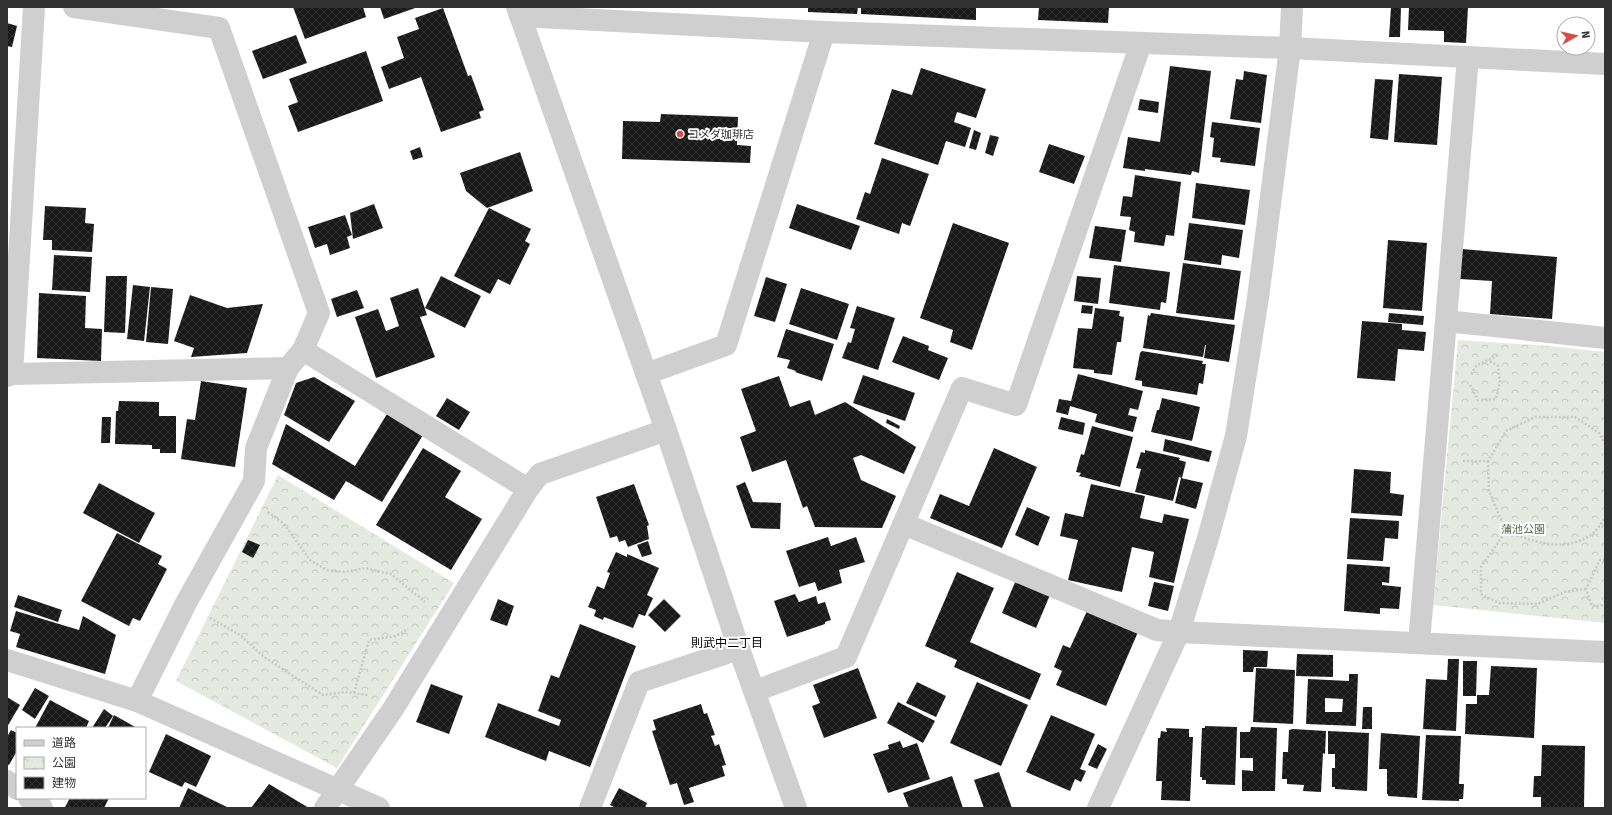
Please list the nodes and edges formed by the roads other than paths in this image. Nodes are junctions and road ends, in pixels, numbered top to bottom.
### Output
1 (34, 7) edge
2 (74, 7) edge
3 (1292, 7) edge
4 (519, 11) edge
5 (824, 32) junction
6 (1141, 43) junction
7 (1290, 48) junction
8 (1468, 57) junction
9 (1605, 64) edge
10 (1446, 322) junction
11 (1605, 338) edge
12 (303, 350) junction
13 (288, 368) junction
14 (646, 374) junction
15 (10, 375) edge
16 (666, 430) junction
17 (528, 489) junction
18 (904, 524) junction
19 (1179, 632) junction
20 (1419, 643) junction
21 (739, 649) junction
22 (1605, 652) edge
23 (7, 660) edge
24 (755, 691) junction
25 (138, 701) junction
26 (7, 781) edge
27 (16, 788) edge
28 (338, 789) junction
29 (30, 799) edge
30 (42, 808) edge
31 (326, 808) edge
32 (379, 808) edge
33 (590, 808) edge
34 (796, 808) edge
35 (1098, 808) edge

1 - 15 street
2 - 12 street
3 - 7 street
4 - 5 street
4 - 14 street
5 - 6 street
5 - 14 street
6 - 7 street
6 - 18 street
7 - 8 street
7 - 19 street
8 - 9 street
8 - 10 street
10 - 11 street
10 - 20 street
12 - 13 street
12 - 17 street
13 - 15 street
13 - 25 street
14 - 16 street
16 - 17 street
16 - 21 street
17 - 28 street
18 - 19 street
18 - 24 street
19 - 20 street
19 - 35 street
20 - 22 street
21 - 24 street
21 - 33 street
23 - 25 street
24 - 34 street
25 - 28 street
26 - 27 street
28 - 31 street
28 - 32 street
29 - 30 street

